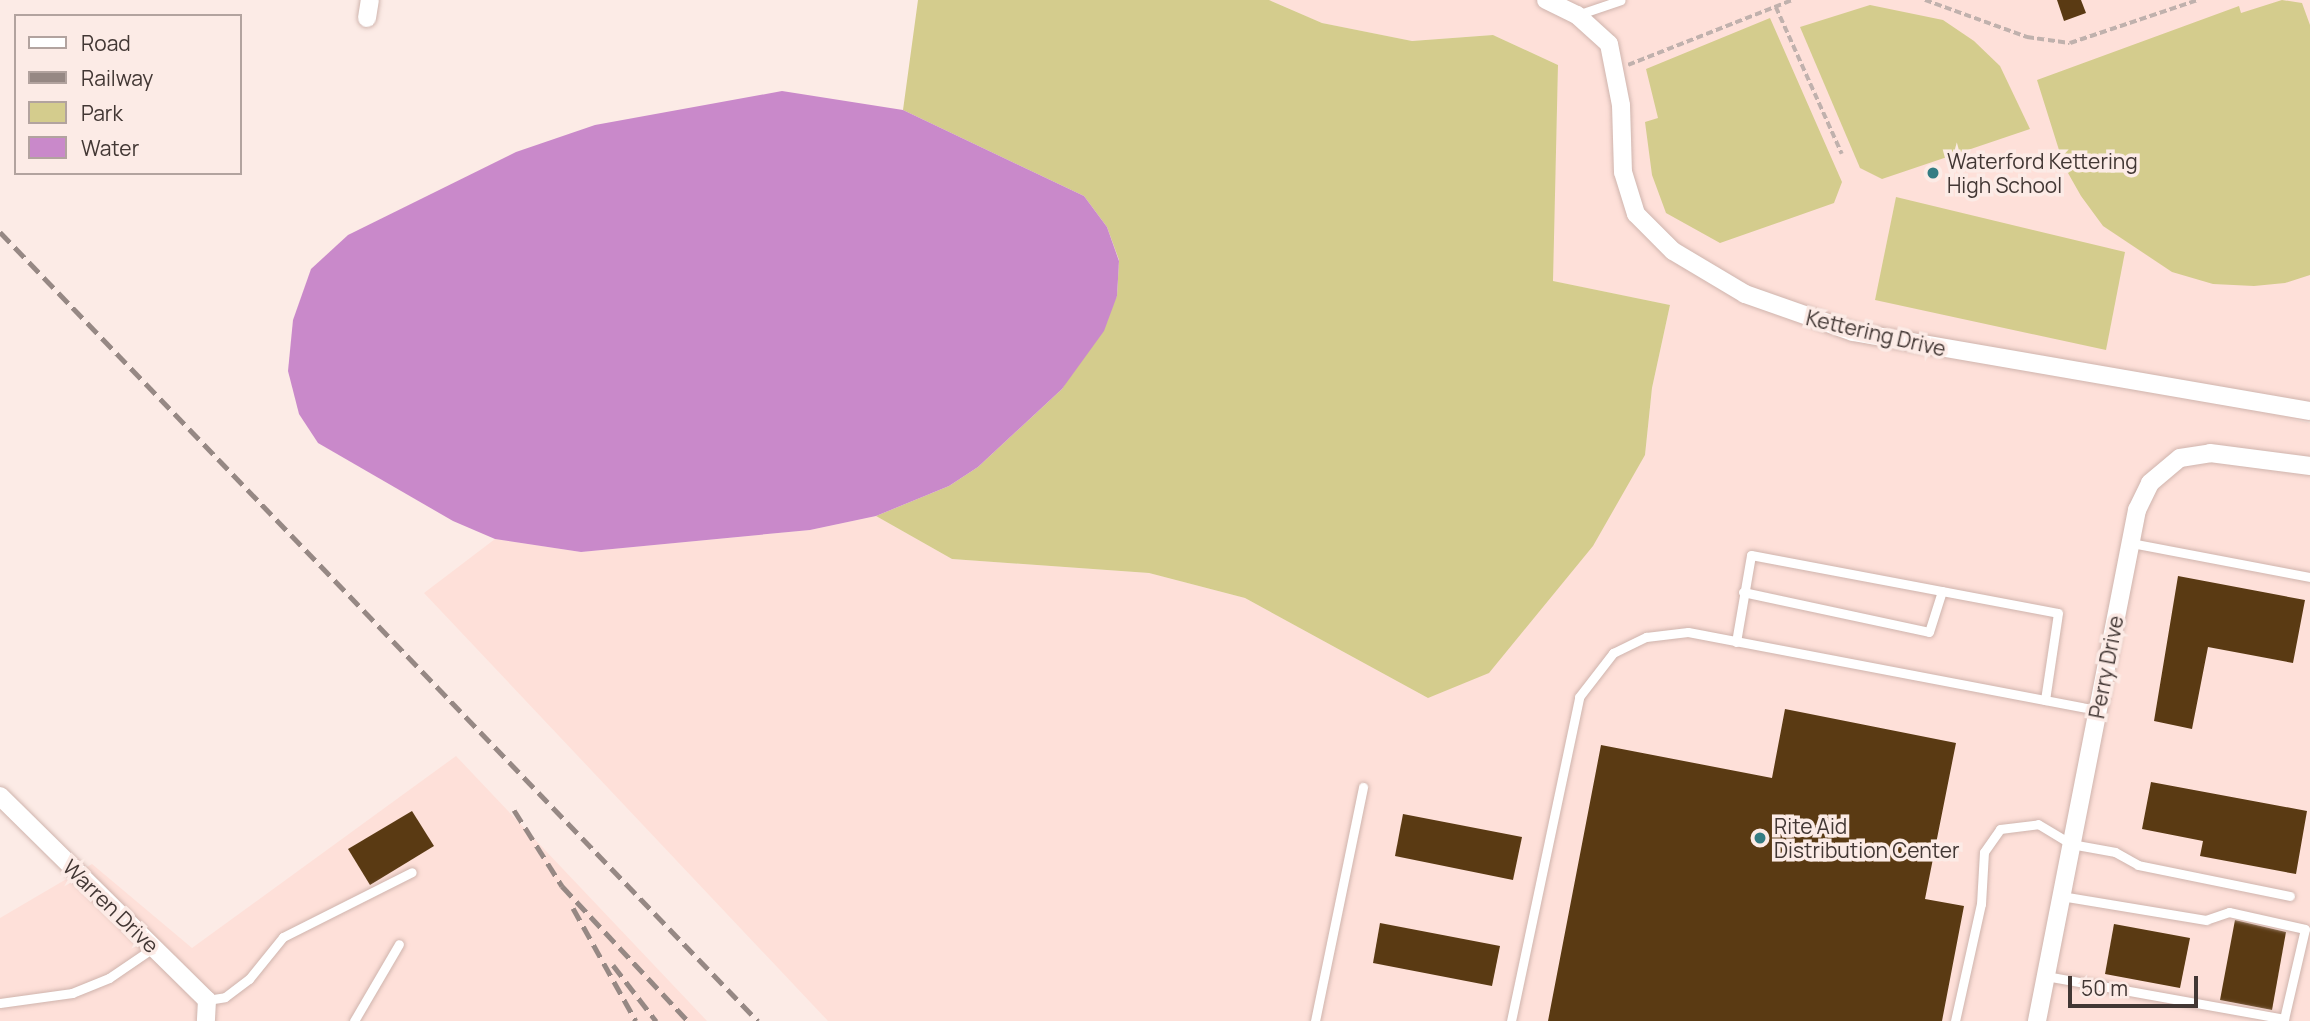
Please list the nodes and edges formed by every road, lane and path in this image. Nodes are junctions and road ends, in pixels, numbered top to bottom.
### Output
1 (1546, 0) edge
2 (1621, 0) edge
3 (1792, 0) edge
4 (1925, 0) edge
5 (2198, 0) edge
6 (1776, 7) junction
7 (1577, 15) junction
8 (1616, 69) junction
9 (1842, 154) dead end
10 (2310, 411) edge
11 (2310, 466) edge
12 (2131, 542) junction
13 (2310, 577) edge
14 (1942, 591) junction
15 (1743, 592) junction
16 (1736, 642) junction
17 (2045, 700) junction
18 (2097, 710) junction
19 (1363, 787) dead end
20 (0, 796) edge
21 (2071, 844) junction
22 (412, 872) dead end
23 (2061, 896) junction
24 (2290, 896) dead end
25 (398, 944) dead end
26 (153, 948) junction
27 (2046, 976) junction
28 (207, 1000) junction
29 (0, 1003) edge
30 (206, 1021) edge
31 (354, 1021) edge
32 (1315, 1021) edge
33 (1511, 1021) edge
34 (1955, 1021) edge
35 (2037, 1021) edge

1 - 7 street, Kettering Drive
2 - 7 lane
3 - 6 path
4 - 5 path
6 - 8 path
6 - 9 path
7 - 8 street, Kettering Drive
8 - 10 street, Kettering Drive
11 - 12 street, Perry Drive
12 - 13 lane
12 - 18 street, Perry Drive
14 - 15 lane
14 - 15 lane
14 - 17 lane
15 - 16 lane
16 - 17 lane
16 - 33 lane
17 - 18 lane
18 - 21 street, Perry Drive
19 - 32 lane
20 - 26 street, Warren Drive
21 - 23 street, Perry Drive
21 - 24 lane
21 - 34 lane
22 - 28 lane
23 - 27 street, Perry Drive
23 - 27 lane
25 - 31 lane
26 - 28 street, Warren Drive
26 - 29 lane
27 - 35 street, Perry Drive
28 - 30 street

